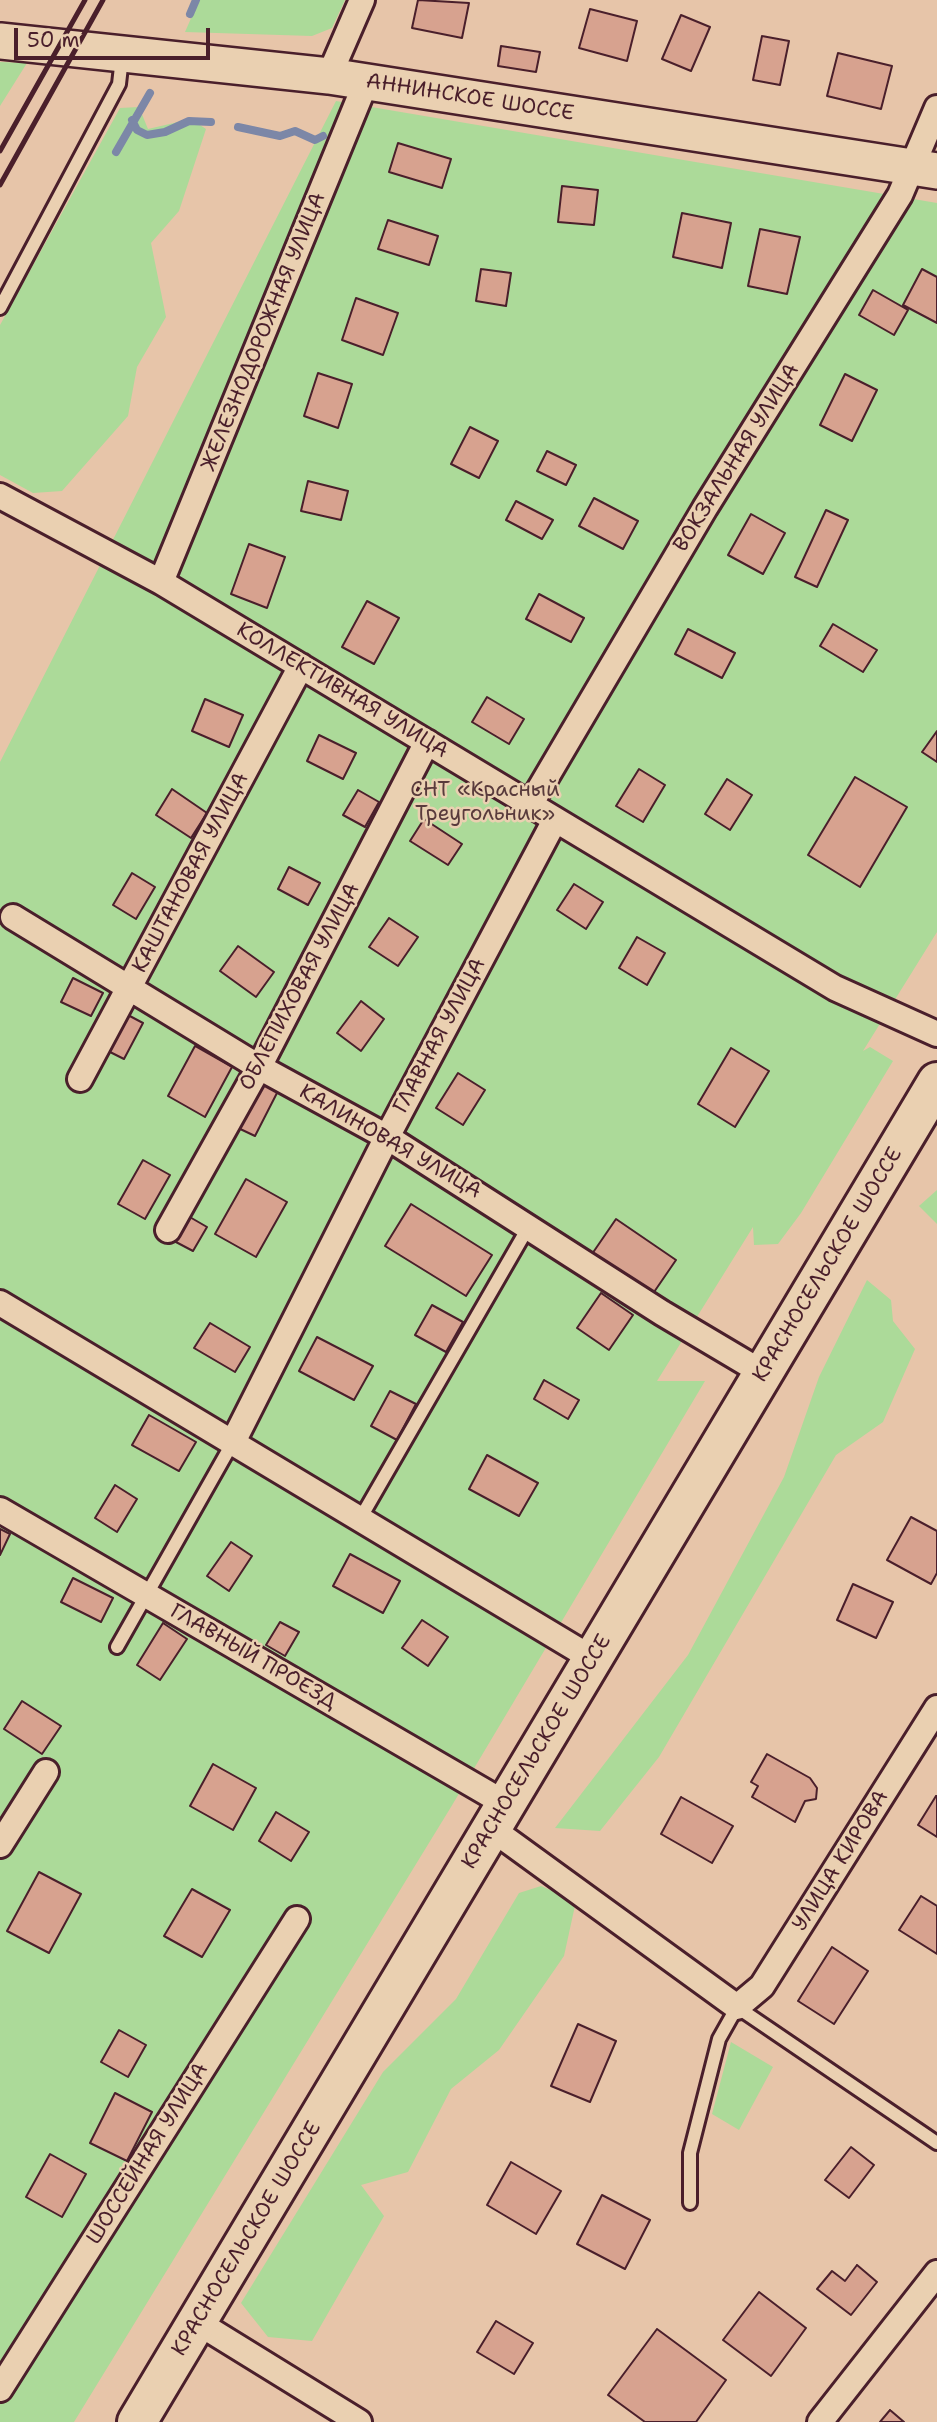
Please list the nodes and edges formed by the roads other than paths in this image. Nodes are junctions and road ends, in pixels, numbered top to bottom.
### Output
1 (362, 0) edge
2 (0, 41) edge
3 (122, 54) junction
4 (329, 76) junction
5 (366, 82) junction
6 (937, 108) edge
7 (925, 168) edge
8 (0, 308) edge
9 (0, 496) edge
10 (161, 582) junction
11 (300, 666) junction
12 (427, 742) junction
13 (530, 805) junction
14 (555, 820) junction
15 (13, 917) dead end
16 (131, 987) junction
17 (937, 1034) edge
18 (259, 1067) junction
19 (80, 1079) dead end
20 (937, 1082) edge
21 (387, 1137) junction
22 (530, 1226) junction
23 (167, 1230) dead end
24 (0, 1303) edge
25 (763, 1373) junction
26 (233, 1442) junction
27 (0, 1510) edge
28 (360, 1519) junction
29 (148, 1597) junction
30 (117, 1647) dead end
31 (593, 1659) junction
32 (937, 1708) edge
33 (47, 1772) dead end
34 (499, 1816) junction
35 (0, 1845) edge
36 (297, 1919) dead end
37 (737, 2007) junction
38 (937, 2143) edge
39 (690, 2203) dead end
40 (937, 2273) edge
41 (197, 2322) junction
42 (0, 2389) edge
43 (137, 2422) edge
44 (359, 2422) edge
45 (820, 2422) edge

1 - 4 street
2 - 3 main road, АННИНСКОЕ ШОССЕ
3 - 4 main road, АННИНСКОЕ ШОССЕ
3 - 8 lane
4 - 5 main road, АННИНСКОЕ ШОССЕ
5 - 7 main road, АННИНСКОЕ ШОССЕ
5 - 10 street, ЖЕЛЕЗНОДОРОЖНАЯ УЛИЦА
6 - 7 street, ВОКЗАЛЬНАЯ УЛИЦА
7 - 13 street, ВОКЗАЛЬНАЯ УЛИЦА
9 - 10 street, КОЛЛЕКТИВНАЯ УЛИЦА
10 - 11 street, КОЛЛЕКТИВНАЯ УЛИЦА
11 - 12 street, КОЛЛЕКТИВНАЯ УЛИЦА
11 - 16 street, КАШТАНОВАЯ УЛИЦА
12 - 13 street, КОЛЛЕКТИВНАЯ УЛИЦА
12 - 18 street, ОБЛЕПИХОВАЯ УЛИЦА
13 - 14 street, КОЛЛЕКТИВНАЯ УЛИЦА
14 - 17 street, КОЛЛЕКТИВНАЯ УЛИЦА
14 - 21 street, ГЛАВНАЯ УЛИЦА
15 - 16 street, КАЛИНОВАЯ УЛИЦА
16 - 18 street, КАЛИНОВАЯ УЛИЦА
16 - 19 street, КАШТАНОВАЯ УЛИЦА
18 - 21 street, КАЛИНОВАЯ УЛИЦА
18 - 23 street, ОБЛЕПИХОВАЯ УЛИЦА
20 - 25 highway, КРАСНОСЕЛЬСКОЕ ШОССЕ
21 - 22 street, КАЛИНОВАЯ УЛИЦА
21 - 26 street, ГЛАВНАЯ УЛИЦА
22 - 25 street, КАЛИНОВАЯ УЛИЦА
22 - 28 lane
24 - 26 street
25 - 31 highway, КРАСНОСЕЛЬСКОЕ ШОССЕ
26 - 28 street
26 - 29 lane
27 - 29 street, ГЛАВНЫЙ ПРОЕЗД
28 - 31 street
29 - 30 lane
29 - 34 street, ГЛАВНЫЙ ПРОЕЗД
31 - 34 highway, КРАСНОСЕЛЬСКОЕ ШОССЕ
32 - 37 street, УЛИЦА КИРОВА
33 - 35 street
34 - 37 street, ГЛАВНЫЙ ПРОЕЗД
34 - 41 highway, КРАСНОСЕЛЬСКОЕ ШОССЕ
36 - 42 street, ШОССЕЙНАЯ УЛИЦА
37 - 38 lane
37 - 39 lane
40 - 45 street
41 - 43 highway, КРАСНОСЕЛЬСКОЕ ШОССЕ
41 - 44 street

